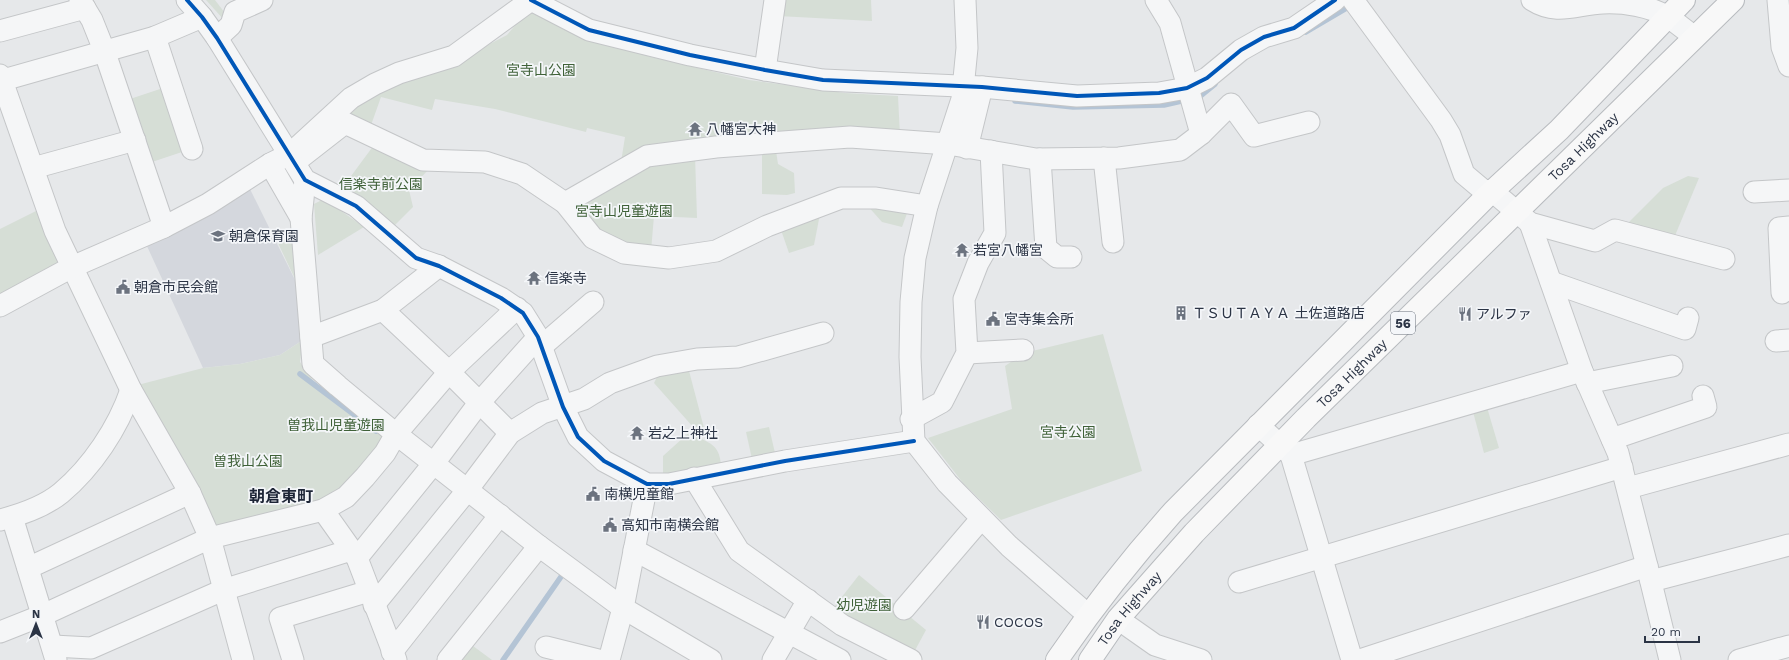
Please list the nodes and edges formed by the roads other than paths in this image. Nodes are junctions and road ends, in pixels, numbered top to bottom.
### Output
1 (187, 0) edge
2 (262, 0) edge
3 (775, 0) edge
4 (965, 0) edge
5 (1156, 0) edge
6 (1335, 0) edge
7 (1532, 0) edge
8 (1684, 0) edge
9 (1733, 0) edge
10 (1778, 0) edge
11 (528, 2) edge
12 (1601, 2) edge
13 (82, 4) edge
14 (1356, 5) edge
15 (231, 6) edge
16 (202, 17) junction
17 (1668, 17) junction
18 (0, 31) edge
19 (156, 37) junction
20 (217, 38) junction
21 (1694, 38) junction
22 (104, 50) junction
23 (1789, 66) edge
24 (766, 70) junction
25 (1, 79) edge
26 (1187, 88) junction
27 (970, 101) junction
28 (1309, 122) dead end
29 (1201, 134) junction
30 (135, 140) junction
31 (957, 146) junction
32 (192, 149) dead end
33 (991, 151) junction
34 (1104, 158) junction
35 (1040, 159) junction
36 (270, 164) junction
37 (297, 165) junction
38 (32, 168) junction
39 (1789, 190) edge
40 (1492, 191) junction
41 (1754, 192) dead end
42 (565, 203) junction
43 (927, 206) junction
44 (1523, 217) junction
45 (301, 218) junction
46 (164, 227) junction
47 (1789, 227) edge
48 (1113, 242) dead end
49 (1071, 257) dead end
50 (1724, 259) dead end
51 (439, 266) junction
52 (72, 267) junction
53 (1550, 282) junction
54 (1782, 293) dead end
55 (593, 302) dead end
56 (0, 305) edge
57 (517, 308) junction
58 (383, 310) junction
59 (1688, 318) dead end
60 (823, 333) dead end
61 (311, 337) junction
62 (540, 341) junction
63 (1023, 350) dead end
64 (967, 353) junction
65 (1672, 366) dead end
66 (450, 372) junction
67 (1584, 377) junction
68 (131, 390) junction
69 (1702, 396) dead end
70 (479, 403) junction
71 (563, 406) junction
72 (919, 414) junction
73 (1258, 425) junction
74 (510, 432) junction
75 (1612, 439) junction
76 (393, 440) junction
77 (914, 441) junction
78 (1789, 444) edge
79 (1286, 450) junction
80 (1622, 467) junction
81 (430, 468) junction
82 (694, 478) junction
83 (646, 484) junction
84 (1628, 488) junction
85 (190, 493) junction
86 (464, 494) junction
87 (323, 510) junction
88 (6, 519) edge
89 (497, 519) junction
90 (981, 519) junction
91 (210, 538) junction
92 (1789, 545) edge
93 (536, 549) junction
94 (634, 550) junction
95 (354, 554) junction
96 (1322, 557) junction
97 (28, 568) junction
98 (1649, 574) junction
99 (1239, 582) dead end
100 (223, 590) junction
101 (372, 598) junction
102 (808, 600) junction
103 (623, 608) junction
104 (904, 609) dead end
105 (43, 615) junction
106 (1088, 615) junction
107 (1118, 619) junction
108 (0, 632) edge
109 (788, 633) junction
110 (1789, 646) edge
111 (546, 647) dead end
112 (54, 653) edge
113 (394, 656) edge
114 (243, 660) edge
115 (293, 660) edge
116 (448, 660) edge
117 (598, 660) edge
118 (609, 660) edge
119 (710, 660) edge
120 (773, 660) edge
121 (840, 660) edge
122 (911, 660) edge
123 (1057, 660) edge
124 (1090, 660) edge
125 (1201, 660) edge
126 (1352, 660) edge
127 (1360, 660) edge
128 (1670, 660) edge
129 (1739, 660) edge

1 - 16 street
2 - 15 street
3 - 24 street
4 - 27 street
5 - 26 street
6 - 26 street
7 - 12 street
8 - 17 highway, Tosa Highway / 56
9 - 21 highway, Tosa Highway / 56
10 - 23 street
11 - 24 street
11 - 37 street
12 - 17 street
13 - 18 street
13 - 22 street
14 - 40 street
15 - 20 street
16 - 19 street
16 - 20 street
17 - 21 street
17 - 40 highway, Tosa Highway / 56
19 - 22 street
19 - 32 street
20 - 37 street
21 - 44 highway, Tosa Highway / 56
22 - 25 street
22 - 30 street
24 - 27 street
25 - 38 street
26 - 27 street
26 - 29 street
27 - 31 street
28 - 29 street
29 - 34 street
30 - 38 street
30 - 46 street
31 - 33 street
31 - 42 street
31 - 43 street
33 - 35 street
33 - 64 street
34 - 35 street
34 - 48 street
35 - 49 street
36 - 37 street
36 - 45 street
36 - 46 street
37 - 42 street
37 - 45 street
37 - 51 street
38 - 52 street
39 - 41 street
40 - 44 street
40 - 73 highway, Tosa Highway / 56
42 - 43 street
43 - 72 street
44 - 50 street
44 - 53 street
44 - 79 highway, Tosa Highway / 56
45 - 61 street
46 - 52 street
47 - 54 street
51 - 57 street
51 - 58 street
52 - 56 street
52 - 68 street
53 - 59 street
53 - 67 street
55 - 62 street
57 - 62 street
57 - 66 street
58 - 61 street
58 - 66 street
60 - 71 street
61 - 76 street
62 - 70 street
62 - 71 street
63 - 64 street
64 - 72 street
65 - 67 street
66 - 70 street
66 - 76 street
67 - 75 street
67 - 79 street
68 - 85 street
68 - 88 street
69 - 75 street
70 - 74 street
70 - 81 street
71 - 74 street
71 - 83 street
72 - 77 street
73 - 79 street
73 - 106 highway, Tosa Highway / 56
74 - 86 street
75 - 80 street
76 - 81 street
76 - 87 street
77 - 82 street
77 - 90 street
78 - 84 street
79 - 96 street
79 - 107 highway, Tosa Highway / 56
80 - 84 street
80 - 96 street
81 - 86 street
81 - 95 street
82 - 83 street
82 - 102 street
83 - 94 street
84 - 98 street
85 - 91 street
85 - 97 street
86 - 89 street
86 - 101 street
87 - 91 street
87 - 95 street
88 - 97 street
89 - 93 street
89 - 113 street
90 - 104 street
90 - 106 street
91 - 100 street
91 - 105 street
92 - 98 street
93 - 103 street
93 - 116 street
94 - 103 street
94 - 109 street
95 - 100 street
95 - 101 street
96 - 99 street
96 - 126 street
97 - 105 street
98 - 127 street
98 - 128 street
100 - 112 street
100 - 114 street
101 - 113 street
101 - 115 street
102 - 109 street
102 - 122 street
103 - 118 street
103 - 119 street
105 - 108 street
105 - 112 street
106 - 123 highway, Tosa Highway / 56
107 - 124 highway, Tosa Highway / 56
107 - 125 street
109 - 120 street
109 - 121 street
110 - 129 street
111 - 117 street

